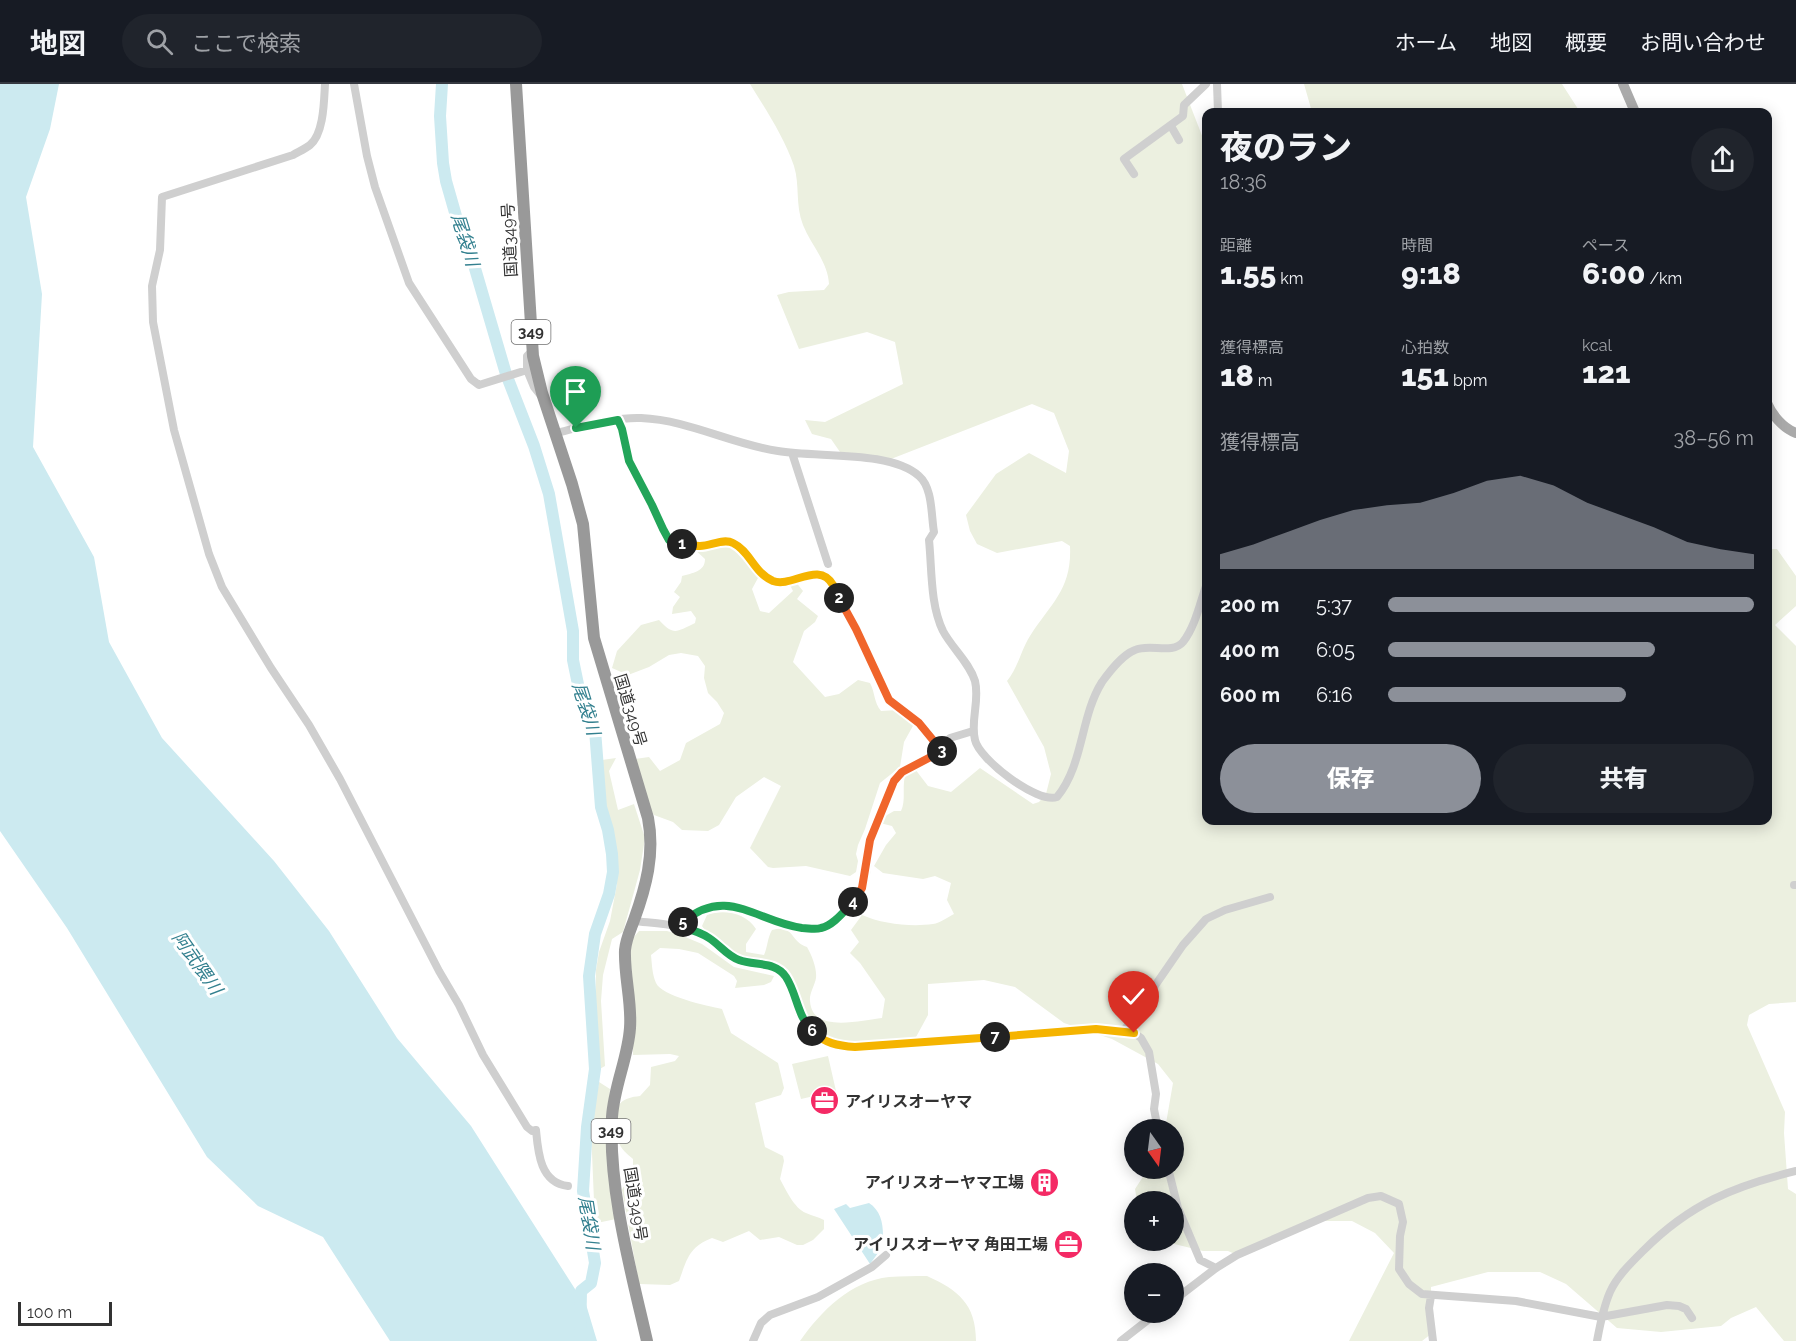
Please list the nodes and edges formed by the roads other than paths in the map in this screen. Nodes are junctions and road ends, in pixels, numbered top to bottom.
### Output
1 (325, 84) edge
2 (354, 84) edge
3 (516, 84) edge
4 (1206, 84) edge
5 (1217, 84) edge
6 (1623, 84) edge
7 (1218, 108) edge
8 (1633, 108) edge
9 (1171, 126) junction
10 (1179, 140) dead end
11 (1134, 174) dead end
12 (532, 350) junction
13 (522, 371) junction
14 (544, 398) junction
15 (1772, 413) edge
16 (618, 420) junction
17 (556, 433) junction
18 (1796, 433) edge
19 (792, 453) junction
20 (828, 564) dead end
21 (1202, 597) edge
22 (973, 731) junction
23 (943, 751) junction
24 (1270, 897) dead end
25 (634, 921) junction
26 (679, 926) junction
27 (1123, 1032) junction
28 (1156, 1119) edge
29 (1796, 1171) edge
30 (1171, 1179) edge
31 (568, 1186) dead end
32 (886, 1255) dead end
33 (1216, 1268) junction
34 (1184, 1293) edge
35 (1431, 1296) junction
36 (1601, 1317) junction
37 (1692, 1318) dead end
38 (1144, 1323) edge
39 (647, 1341) edge
40 (753, 1341) edge
41 (1121, 1341) edge
42 (1433, 1341) edge
43 (1596, 1341) edge

1 - 31 street
2 - 13 street
3 - 12 highway, 国道349号 / 349
4 - 9 street
5 - 7 street
6 - 8 main road
9 - 10 street
9 - 11 street
12 - 13 street
12 - 14 highway, 国道349号 / 349
13 - 14 street
14 - 17 highway, 国道349号 / 349
15 - 18 main road
16 - 17 street
16 - 19 street
16 - 23 street
17 - 25 highway, 国道349号 / 349
19 - 20 street
19 - 22 street
21 - 22 street
22 - 23 street
23 - 26 street
24 - 27 street
25 - 26 street
25 - 39 highway, 国道349号 / 349
26 - 27 street
27 - 28 street
29 - 36 street
30 - 33 street
32 - 40 street
33 - 34 street
33 - 35 street
35 - 36 street
35 - 42 street
36 - 37 street
36 - 43 street
38 - 41 street

